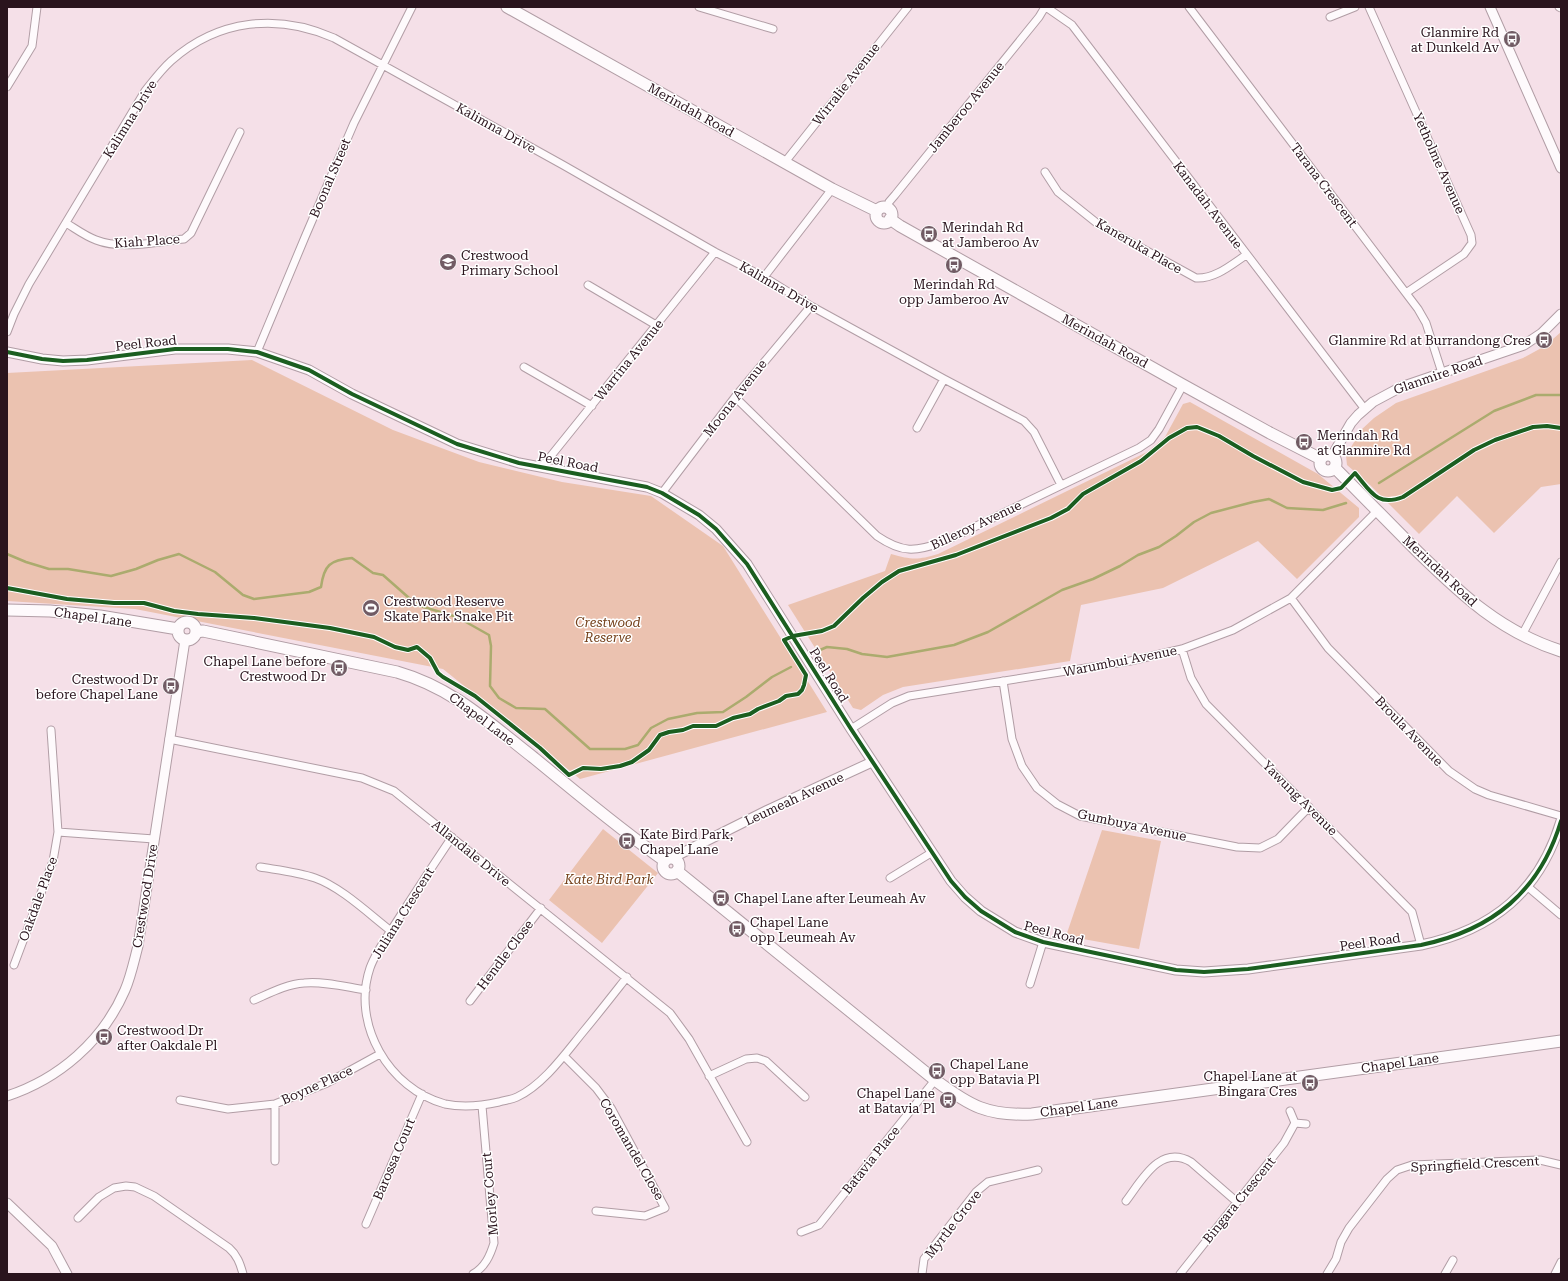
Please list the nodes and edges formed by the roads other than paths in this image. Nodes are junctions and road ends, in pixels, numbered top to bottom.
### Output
1 (37, 7) edge
2 (412, 7) edge
3 (507, 7) edge
4 (699, 7) edge
5 (908, 7) edge
6 (1045, 7) edge
7 (1189, 7) edge
8 (1355, 7) edge
9 (1370, 7) edge
10 (1490, 7) edge
11 (1330, 17) dead end
12 (773, 29) dead end
13 (382, 65) junction
14 (7, 87) edge
15 (240, 132) dead end
16 (785, 162) junction
17 (1561, 168) edge
18 (1045, 172) dead end
19 (832, 189) junction
20 (888, 208) junction
21 (876, 211) junction
22 (890, 219) junction
23 (66, 223) junction
24 (715, 252) junction
25 (1246, 255) junction
26 (764, 278) junction
27 (588, 285) dead end
28 (1406, 293) junction
29 (811, 306) junction
30 (1561, 314) edge
31 (656, 325) junction
32 (7, 332) edge
33 (7, 352) edge
34 (257, 352) junction
35 (524, 367) dead end
36 (1442, 373) junction
37 (944, 379) junction
38 (1183, 385) junction
39 (735, 397) junction
40 (592, 406) junction
41 (1364, 408) junction
42 (917, 428) dead end
43 (1327, 457) junction
44 (542, 467) junction
45 (1061, 485) junction
46 (662, 493) junction
47 (1377, 511) junction
48 (1561, 562) edge
49 (1291, 598) junction
50 (7, 610) edge
51 (178, 629) junction
52 (196, 632) junction
53 (1522, 635) junction
54 (185, 640) junction
55 (1182, 649) junction
56 (1561, 651) edge
57 (1003, 681) junction
58 (851, 729) junction
59 (51, 730) dead end
60 (169, 739) junction
61 (872, 762) junction
62 (1309, 807) junction
63 (1561, 816) edge
64 (1561, 820) edge
65 (58, 832) junction
66 (452, 837) junction
67 (154, 839) junction
68 (931, 853) junction
69 (670, 860) junction
70 (260, 867) dead end
71 (890, 878) dead end
72 (1528, 887) junction
73 (541, 908) junction
74 (1561, 915) edge
75 (390, 931) junction
76 (1043, 942) junction
77 (1421, 945) junction
78 (14, 965) dead end
79 (627, 977) junction
80 (1030, 984) dead end
81 (366, 990) junction
82 (254, 1000) dead end
83 (470, 1001) dead end
84 (1561, 1040) edge
85 (380, 1054) junction
86 (564, 1056) junction
87 (709, 1076) junction
88 (935, 1080) junction
89 (422, 1094) junction
90 (7, 1096) edge
91 (805, 1097) dead end
92 (180, 1100) dead end
93 (275, 1104) junction
94 (482, 1106) junction
95 (1290, 1111) dead end
96 (1295, 1123) junction
97 (1306, 1124) dead end
98 (747, 1142) dead end
99 (275, 1161) dead end
100 (1561, 1165) edge
101 (1038, 1170) dead end
102 (1126, 1201) dead end
103 (1237, 1202) junction
104 (7, 1203) edge
105 (17, 1212) junction
106 (596, 1212) dead end
107 (78, 1218) dead end
108 (366, 1224) dead end
109 (800, 1232) dead end
110 (1453, 1260) dead end
111 (1561, 1262) edge
112 (67, 1274) edge
113 (72, 1274) edge
114 (243, 1274) edge
115 (473, 1274) edge
116 (922, 1274) edge
117 (1180, 1274) edge
118 (1327, 1274) edge
119 (1445, 1274) edge
120 (1555, 1274) edge

1 - 14 street
2 - 13 street, Boonal Street
3 - 16 main road, Merindah Road
4 - 12 street
5 - 16 street, Wirralie Avenue
6 - 20 street, Jamberoo Avenue
6 - 25 street, Kanadah Avenue
7 - 28 street, Tarana Crescent
8 - 11 street
9 - 28 street, Yetholme Avenue
10 - 17 street
13 - 23 street, Kalimna Drive
13 - 24 street, Kalimna Drive
13 - 34 street, Boonal Street
15 - 23 street, Kiah Place
16 - 19 main road, Merindah Road
18 - 25 street, Kaneruka Place
19 - 21 main road, Merindah Road
19 - 26 street
20 - 21 main road
20 - 22 main road
21 - 22 main road
22 - 38 main road, Merindah Road
23 - 32 street, Kalimna Drive
24 - 26 street, Kalimna Drive
24 - 31 street, Warrina Avenue
25 - 41 street, Kanadah Avenue
26 - 29 street, Kalimna Drive
27 - 31 street
28 - 36 street, Tarana Crescent
29 - 37 street, Kalimna Drive
29 - 39 street, Moona Avenue
30 - 36 street, Glanmire Road
31 - 40 street, Warrina Avenue
33 - 34 street, Peel Road
34 - 44 street, Peel Road
35 - 40 street
36 - 41 street, Glanmire Road
37 - 42 street
37 - 45 street, Kalimna Drive
38 - 43 main road, Merindah Road
38 - 45 street, Billeroy Avenue
39 - 45 street, Billeroy Avenue
39 - 46 street, Moona Avenue
40 - 44 street, Warrina Avenue
41 - 43 street, Glanmire Road
43 - 47 main road, Merindah Road
44 - 46 street, Peel Road
46 - 58 street, Peel Road
47 - 49 street, Warumbui Avenue
47 - 53 main road, Merindah Road
48 - 53 street
49 - 55 street, Warumbui Avenue
49 - 63 street, Broula Avenue
50 - 51 main road, Chapel Lane
51 - 52 main road
51 - 54 main road
52 - 54 main road
52 - 69 main road, Chapel Lane
53 - 56 main road, Merindah Road
54 - 60 street, Crestwood Drive
55 - 57 street, Warumbui Avenue
55 - 62 street, Yawung Avenue
57 - 58 street, Warumbui Avenue
57 - 62 street, Gumbuya Avenue
58 - 61 street, Peel Road
59 - 65 street, Oakdale Place
60 - 66 street, Allandale Drive
60 - 67 street, Crestwood Drive
61 - 68 street, Peel Road
61 - 69 street, Leumeah Avenue
62 - 77 street, Yawung Avenue
64 - 72 street, Peel Road
65 - 67 street
65 - 78 street, Oakdale Place
66 - 73 street, Allandale Drive
66 - 75 street, Juliana Crescent
67 - 90 street, Crestwood Drive
68 - 71 street
68 - 76 street, Peel Road
69 - 88 main road, Chapel Lane
70 - 75 street
72 - 74 street
72 - 77 street, Peel Road
73 - 79 street, Allandale Drive
73 - 83 street, Hendle Close
75 - 81 street, Juliana Crescent
76 - 77 street, Peel Road
76 - 80 street
79 - 86 street, Juliana Crescent
79 - 87 street, Allandale Drive
81 - 82 street
81 - 85 street, Juliana Crescent
84 - 88 main road, Chapel Lane
85 - 89 street, Juliana Crescent
85 - 93 street, Boyne Place
86 - 94 street, Juliana Crescent
86 - 106 street, Coromandel Close
87 - 91 street
87 - 98 street, Allandale Drive
88 - 109 street, Batavia Place
89 - 94 street, Juliana Crescent
89 - 108 street, Barossa Court
92 - 93 street, Boyne Place
93 - 99 street
94 - 115 street, Morley Court
95 - 96 street
96 - 97 street
96 - 103 street, Bingara Crescent
100 - 118 street, Springfield Crescent
101 - 116 street, Myrtle Grove
102 - 103 street
103 - 117 street, Bingara Crescent
104 - 105 street
105 - 112 street
105 - 113 street
107 - 114 street
110 - 119 street
111 - 120 street

